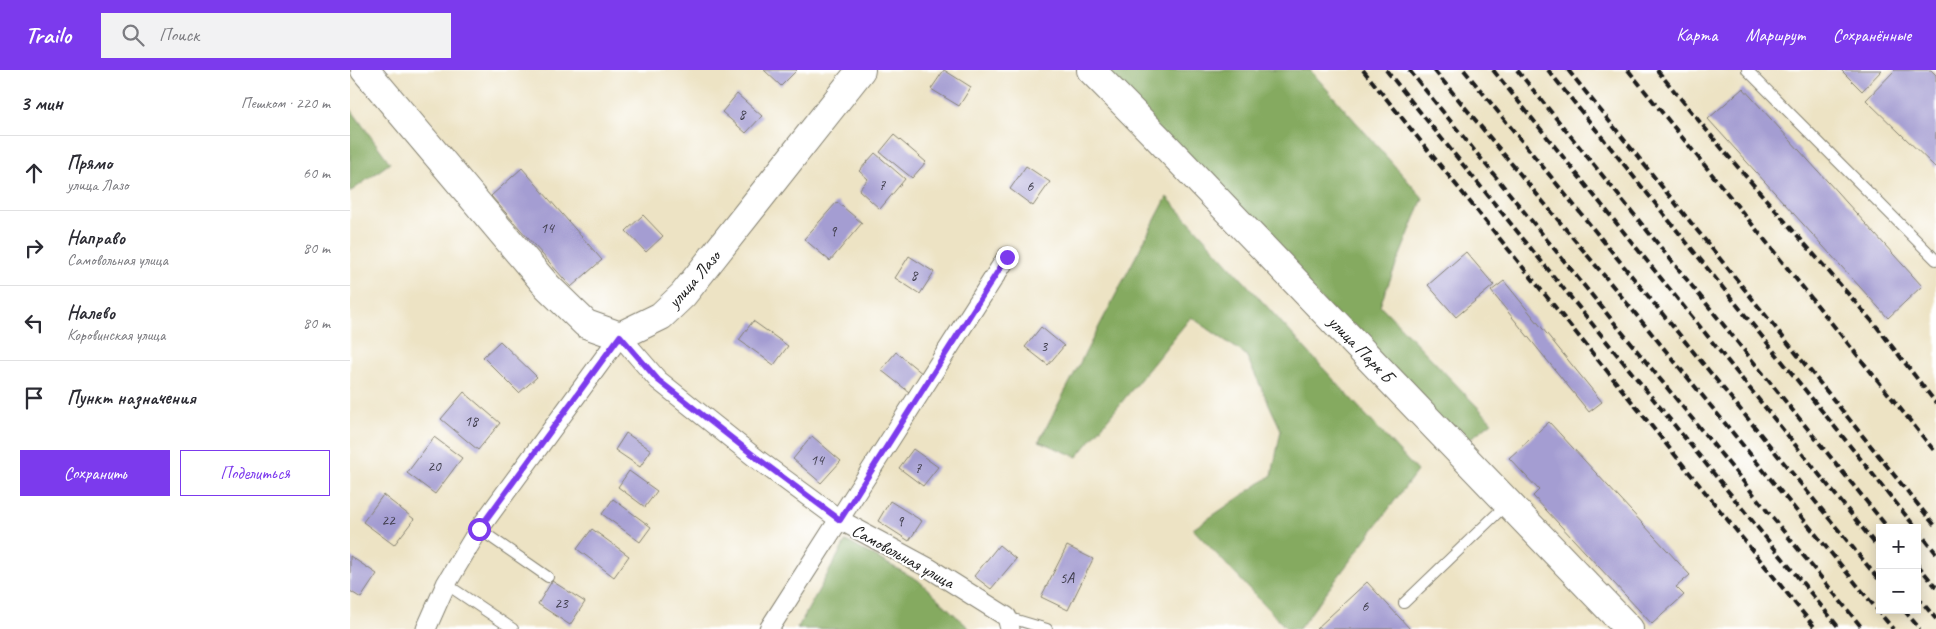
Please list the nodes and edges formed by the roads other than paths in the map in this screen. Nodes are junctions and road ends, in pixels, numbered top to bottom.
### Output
1 (365, 70) edge
2 (860, 70) edge
3 (1091, 70) edge
4 (1747, 70) edge
5 (1007, 257) dead end
6 (1936, 260) edge
7 (620, 336) junction
8 (1508, 503) junction
9 (840, 520) junction
10 (479, 529) junction
11 (548, 577) dead end
12 (446, 584) junction
13 (1404, 603) dead end
14 (1008, 623) edge
15 (426, 629) edge
16 (513, 629) edge
17 (769, 629) edge
18 (1047, 629) edge
19 (1629, 629) edge

1 - 7 street
2 - 7 street, улица Лазо
3 - 8 street, улица Парк Б
4 - 6 lane
5 - 9 street
7 - 9 street, Самовольная улица
7 - 10 street, улица Лазо
8 - 13 lane
8 - 19 street, улица Парк Б
9 - 14 street, Самовольная улица
9 - 17 street
10 - 11 lane
10 - 12 street, улица Лазо
12 - 15 street, улица Лазо
12 - 16 lane
14 - 18 lane, Самовольная улица

